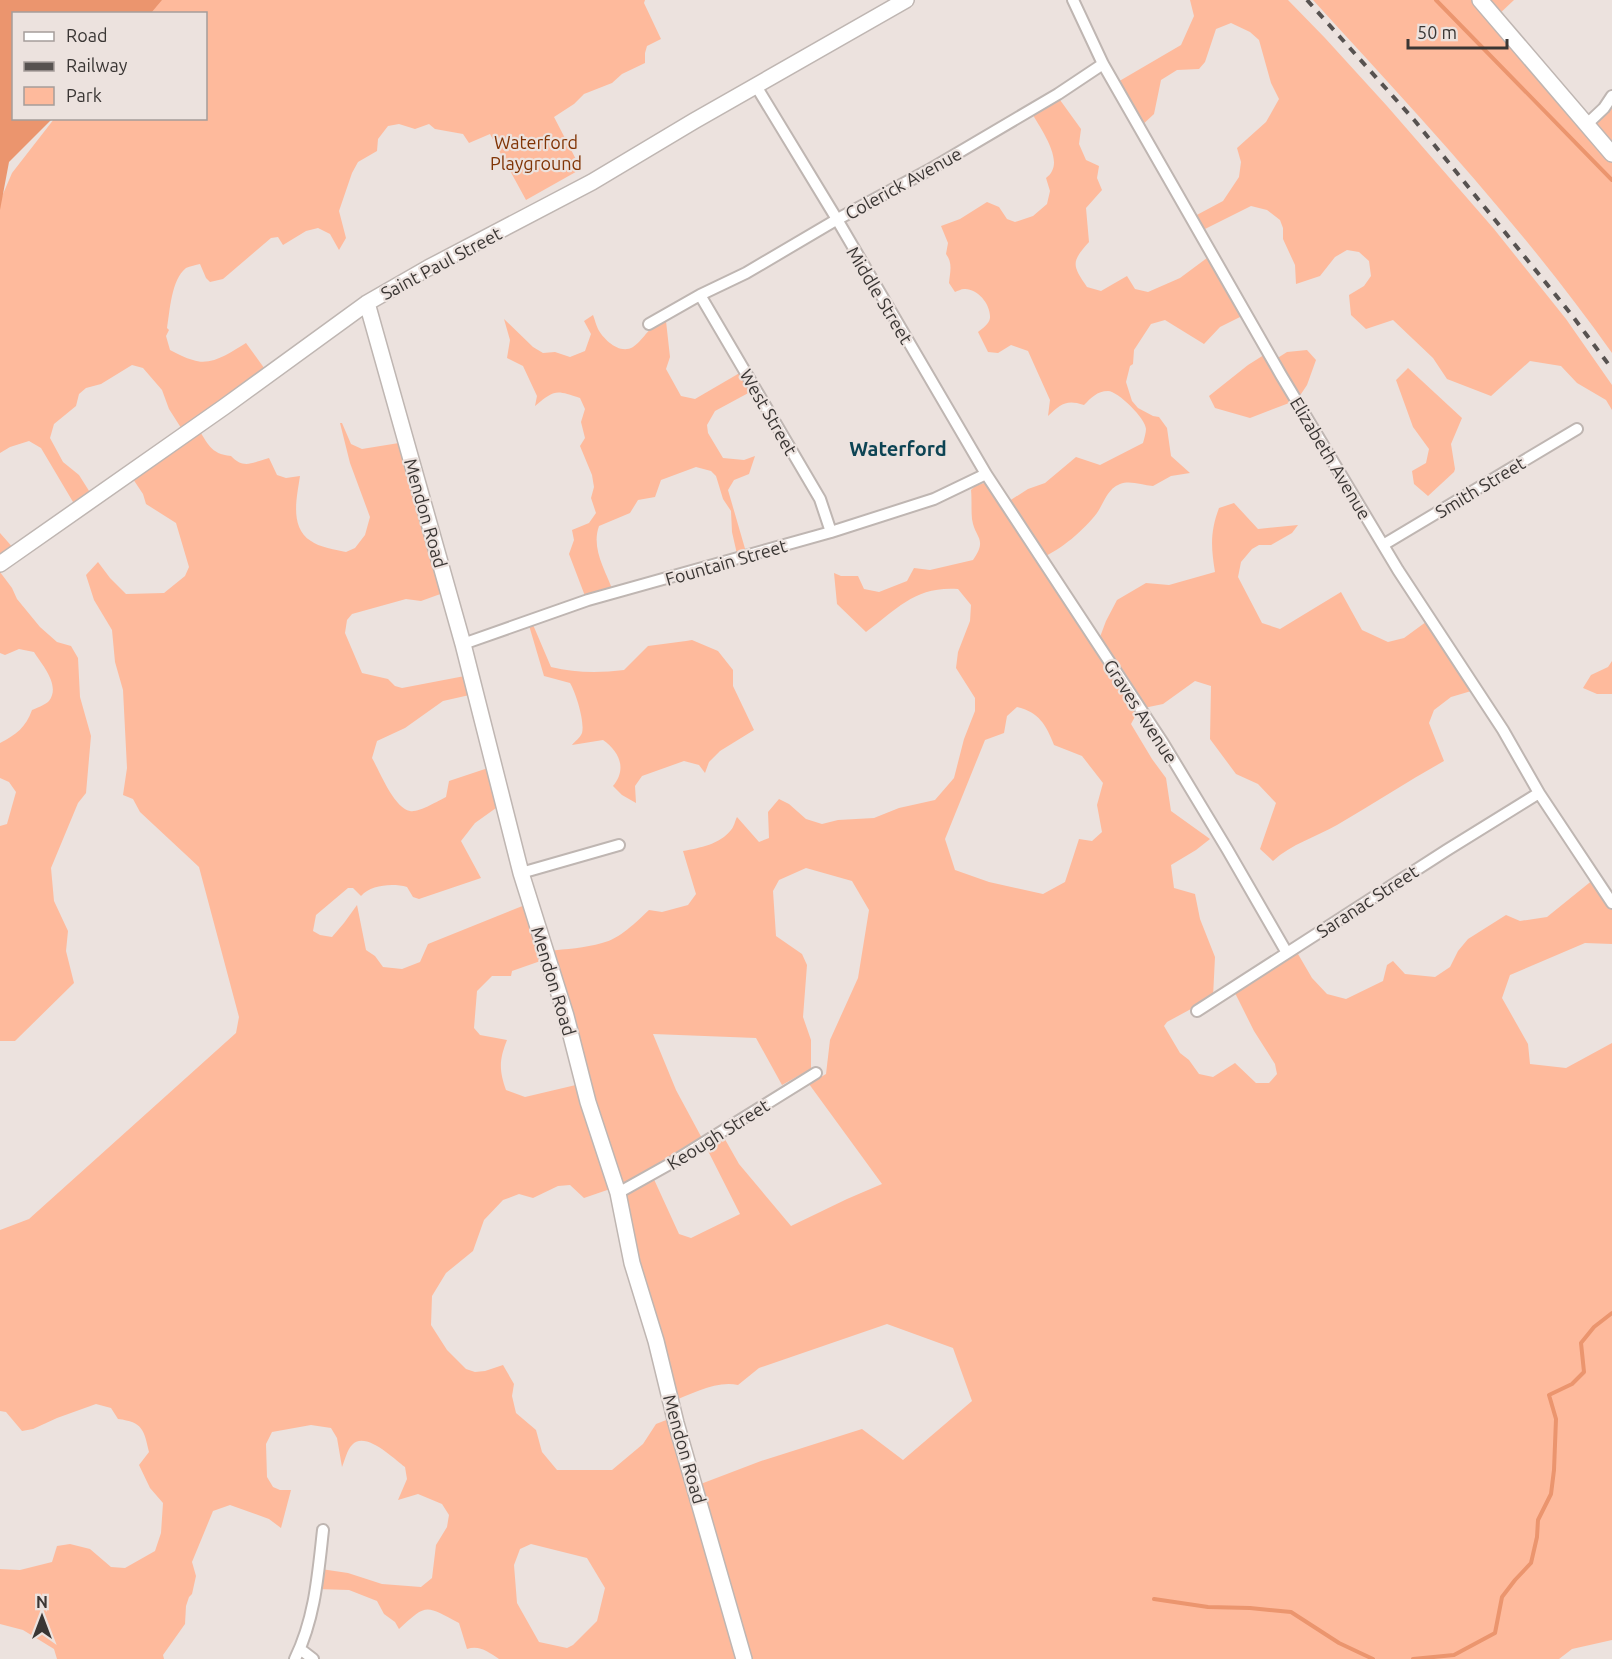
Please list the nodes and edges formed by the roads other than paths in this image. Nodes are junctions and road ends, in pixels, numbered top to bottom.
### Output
1 (905, 0) edge
2 (1073, 0) edge
3 (1480, 0) edge
4 (1103, 64) junction
5 (756, 86) junction
6 (1612, 96) edge
7 (1586, 125) junction
8 (1612, 154) edge
9 (836, 220) junction
10 (700, 295) junction
11 (367, 303) junction
12 (649, 324) dead end
13 (1576, 429) dead end
14 (986, 474) junction
15 (831, 532) junction
16 (1383, 545) junction
17 (0, 564) edge
18 (463, 645) junction
19 (1539, 793) junction
20 (619, 845) dead end
21 (521, 873) junction
22 (1612, 903) edge
23 (1287, 953) junction
24 (1197, 1011) dead end
25 (816, 1073) dead end
26 (618, 1193) junction
27 (323, 1530) dead end
28 (298, 1654) edge
29 (313, 1659) edge
30 (744, 1659) edge

1 - 5 street, Saint Paul Street
2 - 4 street, Elizabeth Avenue
3 - 7 street
4 - 9 street, Colerick Avenue
4 - 16 street, Elizabeth Avenue
5 - 9 street, Middle Street
5 - 11 street, Saint Paul Street
6 - 7 street
7 - 8 street
9 - 10 street, Colerick Avenue
9 - 14 street, Middle Street
10 - 12 street, Colerick Avenue
10 - 15 street, West Street
11 - 17 street, Saint Paul Street
11 - 18 street, Mendon Road
13 - 16 street, Smith Street
14 - 15 street, Fountain Street
14 - 23 street, Graves Avenue
15 - 18 street, Fountain Street
16 - 19 street, Elizabeth Avenue
18 - 21 street, Mendon Road
19 - 22 street, Elizabeth Avenue
19 - 23 street, Saranac Street
20 - 21 street
21 - 26 street, Mendon Road
23 - 24 street, Saranac Street
25 - 26 street, Keough Street
26 - 30 street, Mendon Road
27 - 28 street
28 - 29 street

